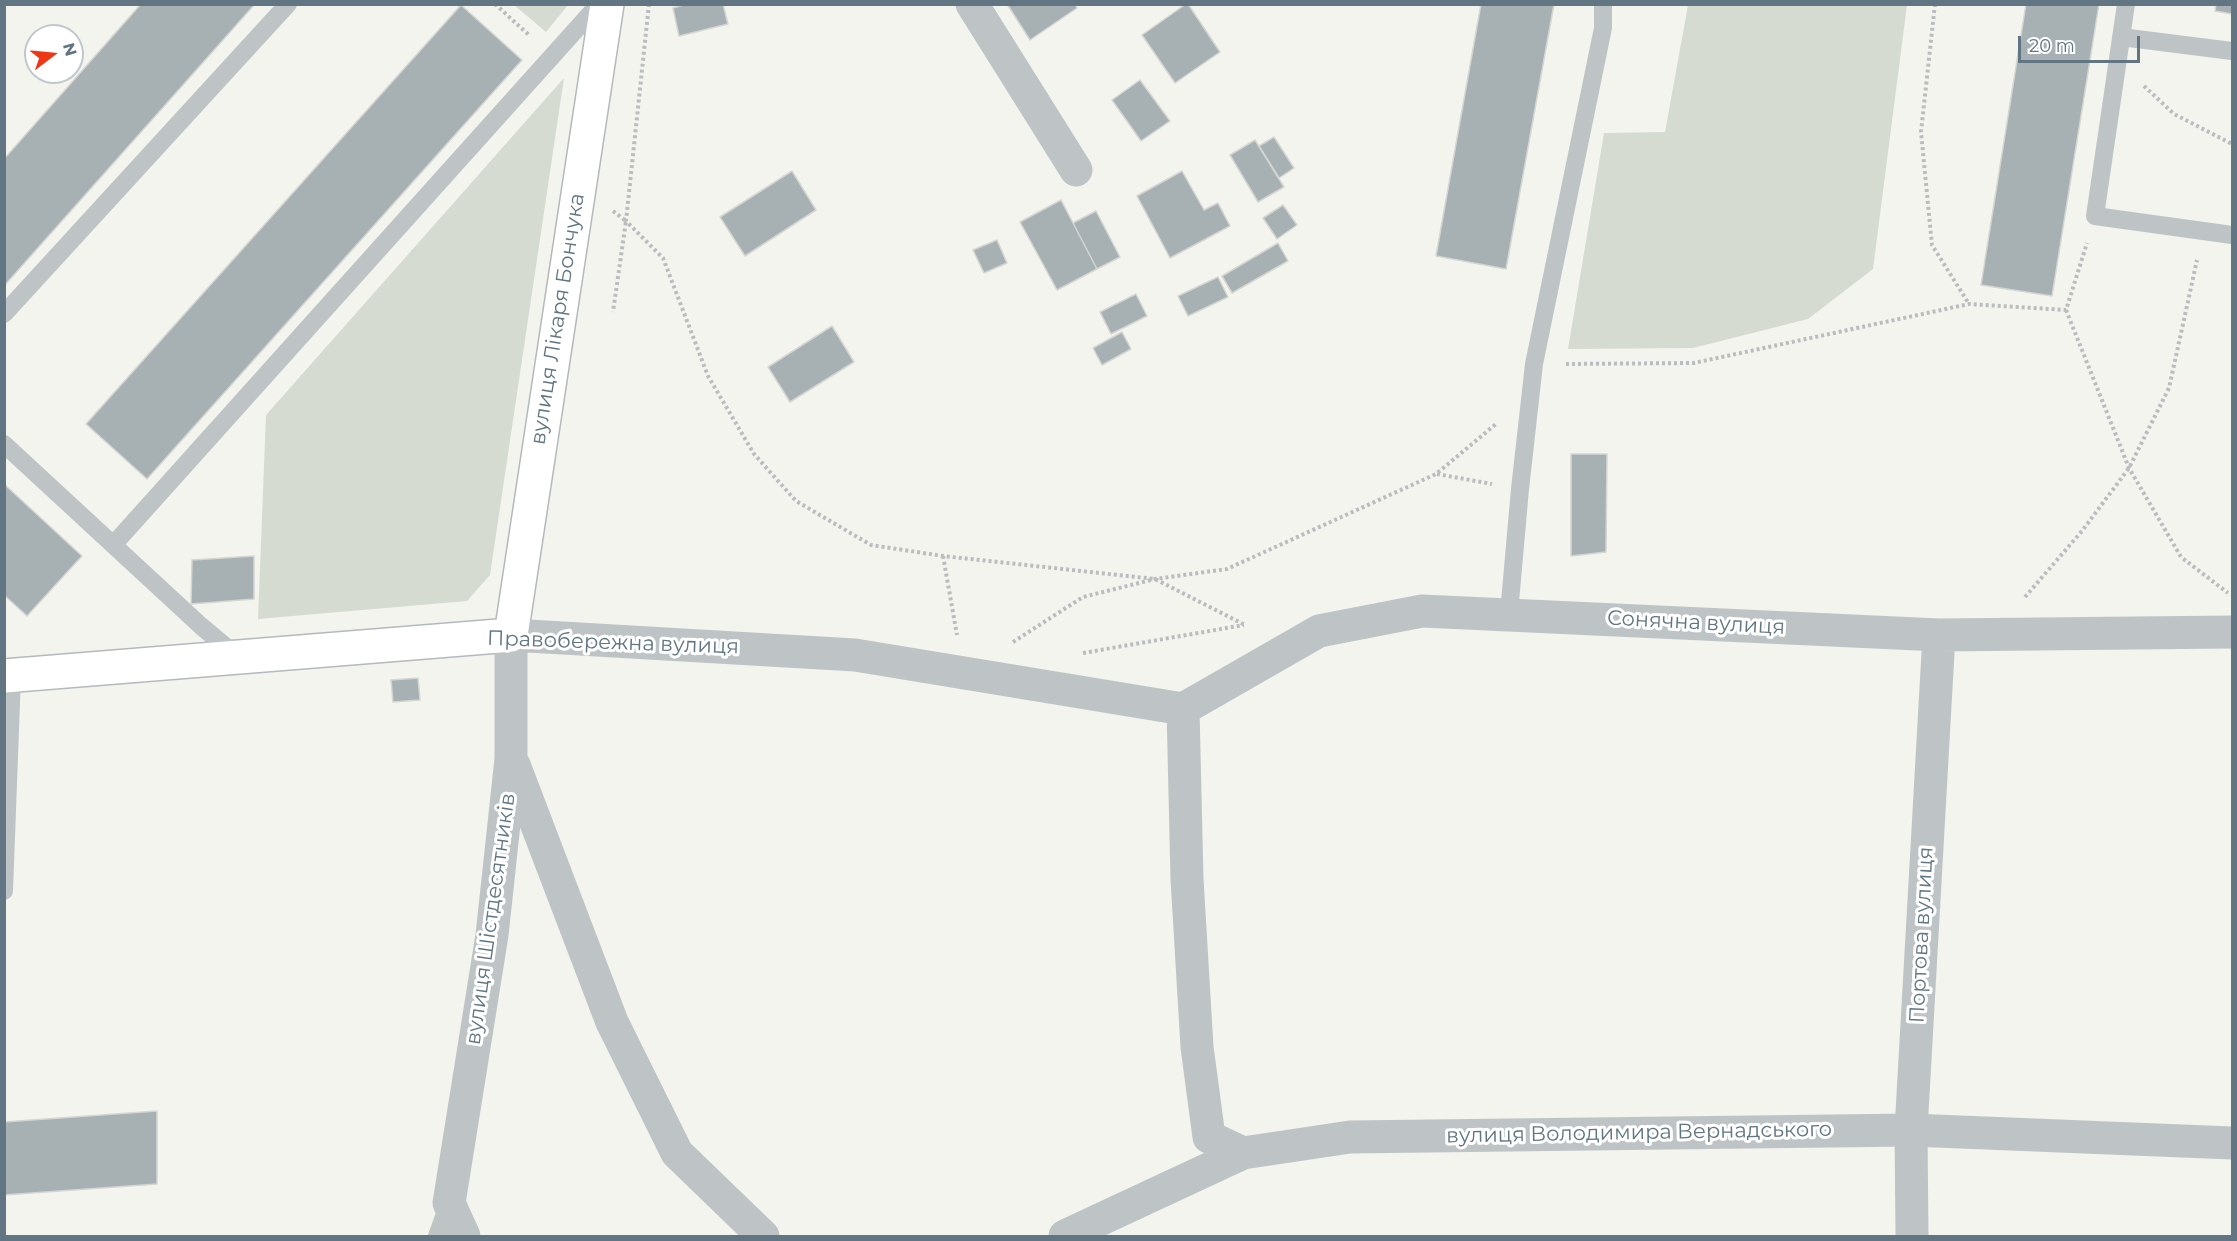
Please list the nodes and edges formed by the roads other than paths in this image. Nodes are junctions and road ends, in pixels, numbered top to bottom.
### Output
1 (288, 4) edge
2 (598, 4) edge
3 (607, 4) edge
4 (972, 4) edge
5 (1604, 4) edge
6 (2126, 4) edge
7 (2121, 37) junction
8 (2232, 51) edge
9 (1076, 171) dead end
10 (2232, 234) edge
11 (4, 314) edge
12 (4, 444) edge
13 (114, 544) junction
14 (1509, 613) junction
15 (2232, 632) edge
16 (511, 634) junction
17 (1939, 635) junction
18 (238, 658) junction
19 (8, 676) edge
20 (1183, 709) junction
21 (511, 759) junction
22 (4, 891) edge
23 (1911, 1130) junction
24 (2232, 1143) edge
25 (1243, 1153) junction
26 (449, 1203) junction
27 (437, 1236) edge
28 (464, 1236) edge
29 (763, 1236) edge
30 (1065, 1236) edge
31 (1912, 1236) edge

1 - 11 lane
2 - 13 lane
3 - 16 street, вулиця Лікаря Бончука
4 - 9 street
5 - 14 lane
6 - 7 lane
7 - 8 lane
7 - 10 lane
12 - 13 lane
13 - 18 lane
14 - 17 street, Сонячна вулиця
14 - 20 street, Сонячна вулиця
15 - 17 street, Сонячна вулиця
16 - 18 street, Правобережна вулиця
16 - 20 street, Правобережна вулиця
16 - 21 street, вулиця Шістдесятників
17 - 23 street, Портова вулиця
18 - 19 street, Правобережна вулиця
19 - 22 lane
20 - 25 street
21 - 26 street, вулиця Шістдесятників
21 - 29 street
23 - 24 street, вулиця Володимира Вернадського
23 - 25 street, вулиця Володимира Вернадського
23 - 31 street, Портова вулиця
25 - 30 street, вулиця Володимира Вернадського
26 - 27 lane, вулиця Шістдесятників
26 - 28 street

